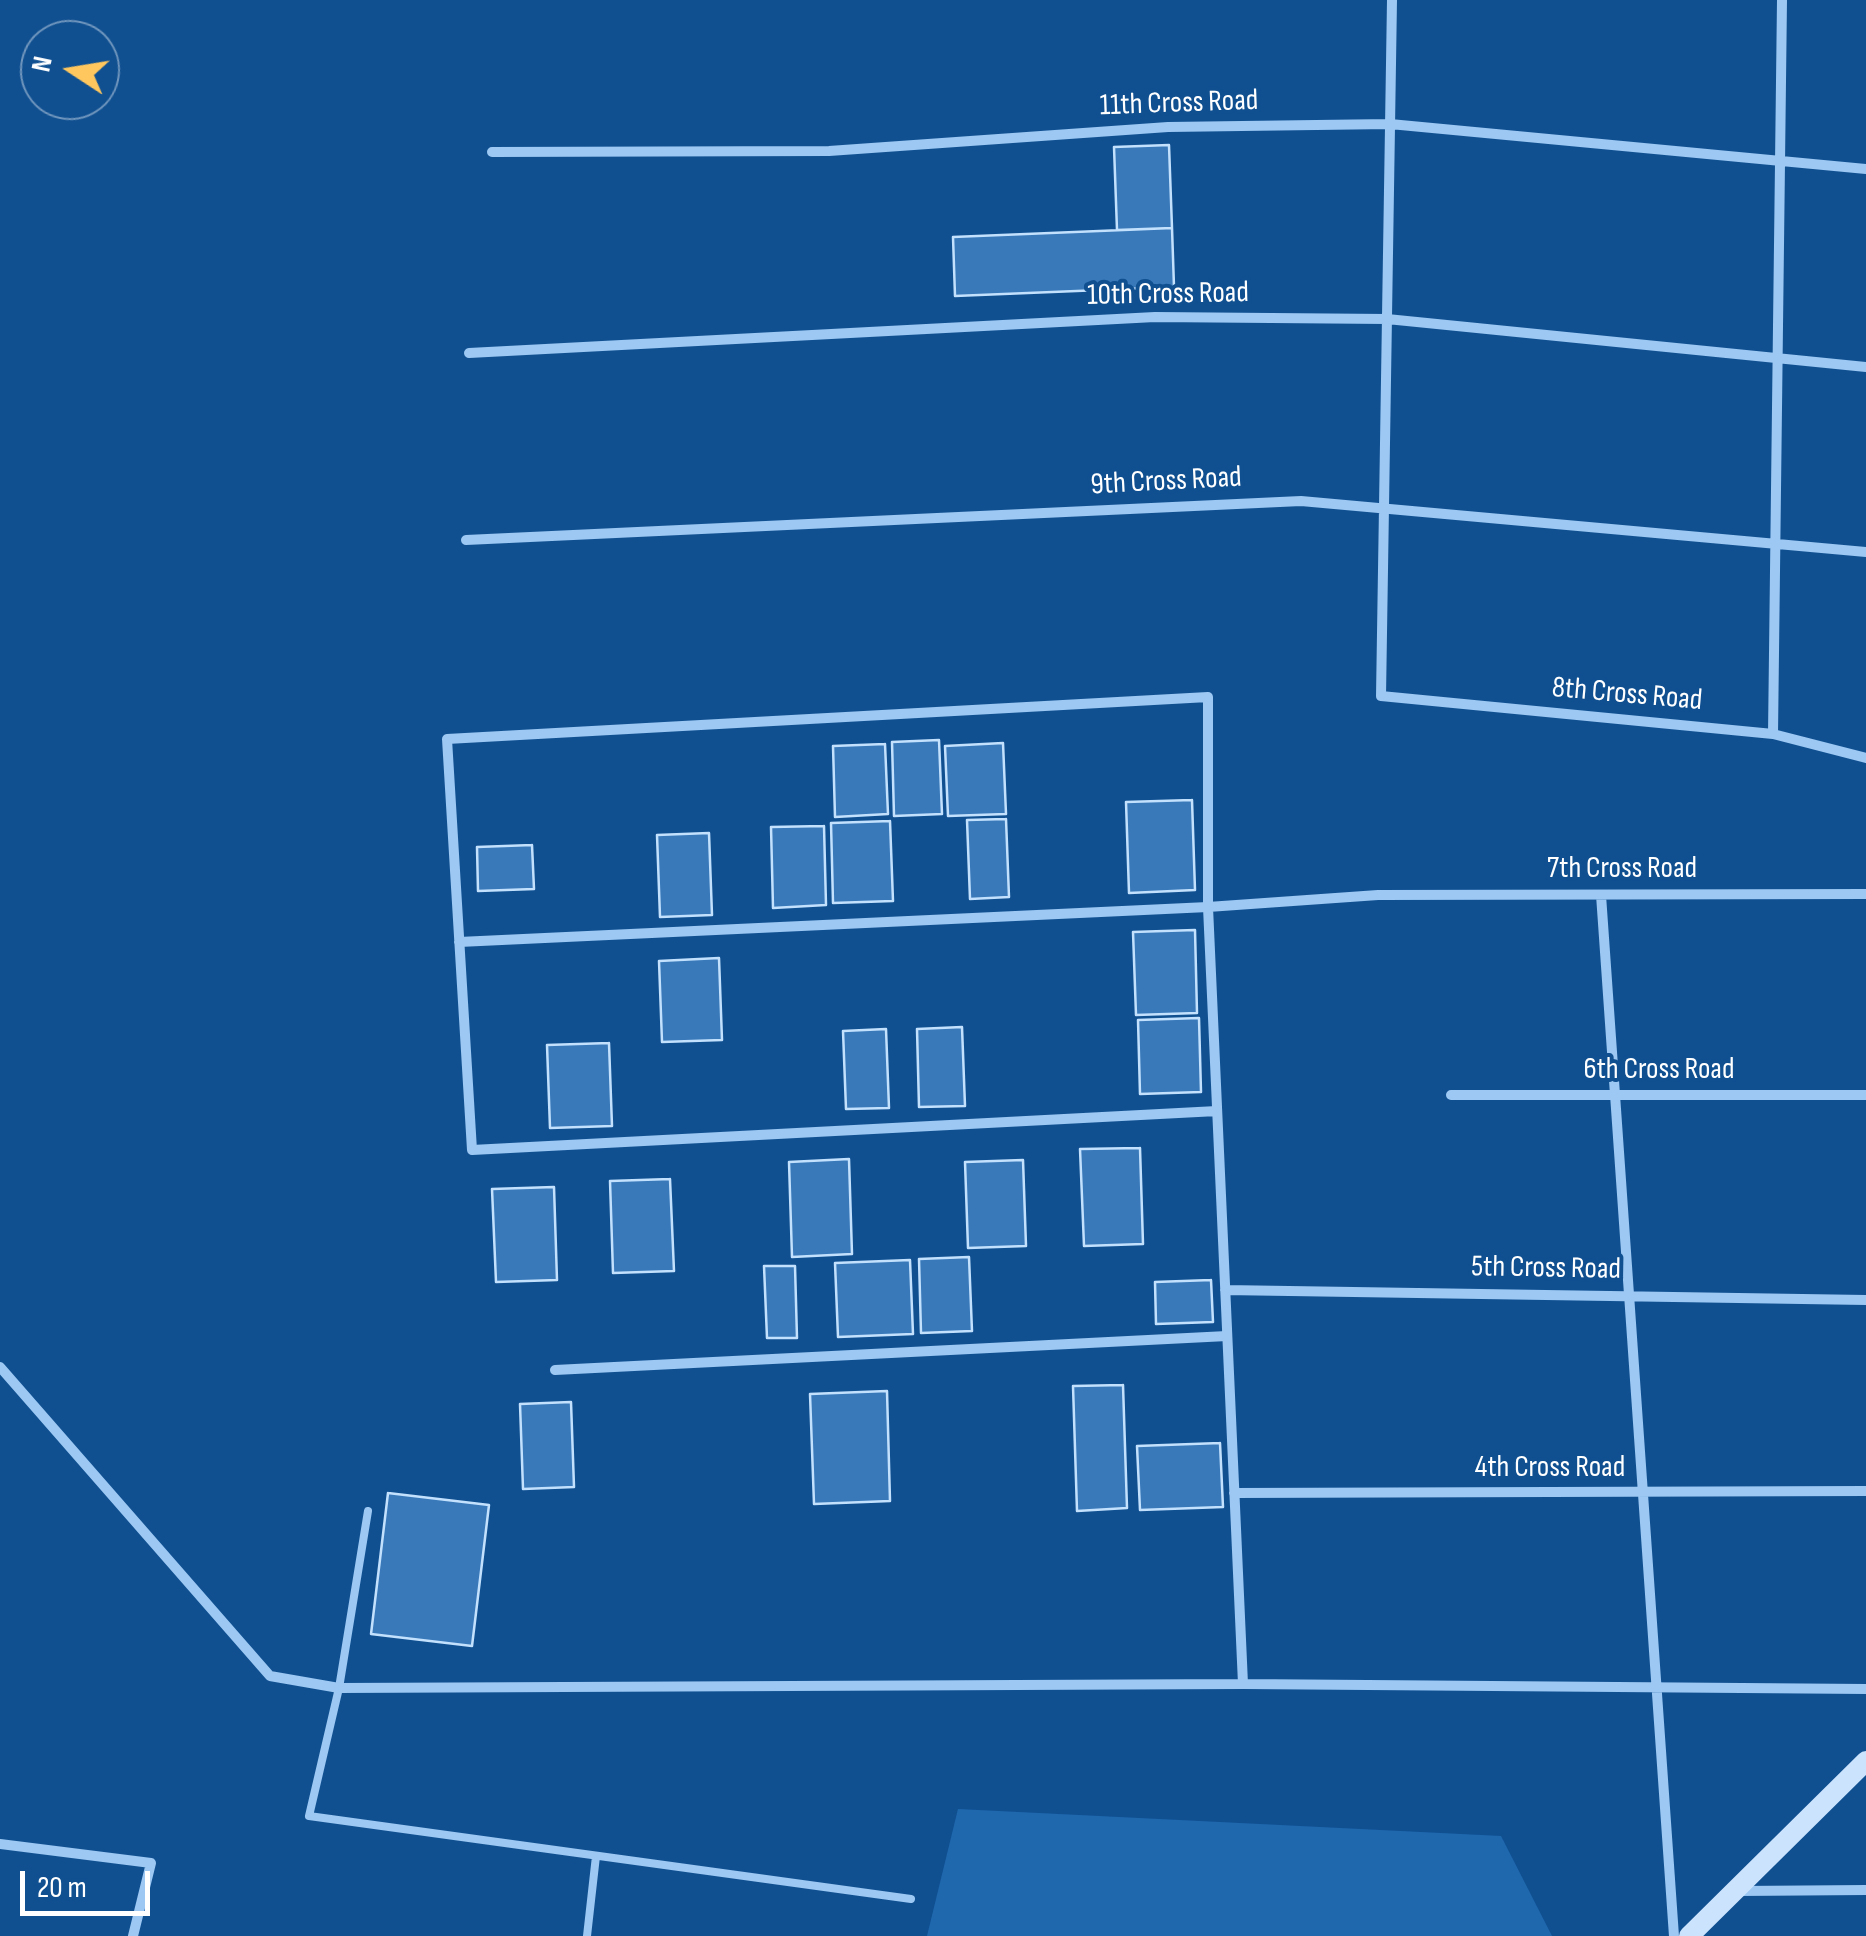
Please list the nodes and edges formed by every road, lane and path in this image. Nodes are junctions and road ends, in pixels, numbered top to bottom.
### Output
1 (1392, 0) edge
2 (1782, 0) edge
3 (1390, 124) junction
4 (492, 152) dead end
5 (1780, 160) junction
6 (1866, 169) edge
7 (1387, 319) junction
8 (469, 353) dead end
9 (1777, 358) junction
10 (1866, 368) edge
11 (1384, 508) junction
12 (466, 540) dead end
13 (1776, 544) junction
14 (1866, 552) edge
15 (1773, 734) junction
16 (1866, 758) edge
17 (1602, 894) junction
18 (1866, 894) edge
19 (1208, 906) junction
20 (459, 942) junction
21 (1451, 1095) dead end
22 (1616, 1095) junction
23 (1866, 1095) edge
24 (1217, 1111) junction
25 (1225, 1290) junction
26 (1630, 1296) junction
27 (1866, 1300) edge
28 (1227, 1336) junction
29 (0, 1367) edge
30 (555, 1370) dead end
31 (1866, 1492) edge
32 (1234, 1493) junction
33 (1644, 1493) junction
34 (368, 1511) dead end
35 (1243, 1684) junction
36 (339, 1688) junction
37 (1657, 1688) junction
38 (1866, 1689) edge
39 (1866, 1760) edge
40 (0, 1844) edge
41 (596, 1856) junction
42 (1866, 1890) edge
43 (1734, 1892) junction
44 (911, 1900) dead end
45 (133, 1936) edge
46 (586, 1936) edge
47 (1674, 1936) edge
48 (1688, 1936) edge

1 - 3 street
2 - 5 street
3 - 4 street, 11th Cross Road
3 - 5 street, 11th Cross Road
3 - 7 street
5 - 6 street, 11th Cross Road
5 - 9 street
7 - 8 street, 10th Cross Road
7 - 9 street, 10th Cross Road
7 - 11 street
9 - 10 street, 10th Cross Road
9 - 13 street
11 - 12 street, 9th Cross Road
11 - 13 street, 9th Cross Road
11 - 15 street, 8th Cross Road
13 - 14 street, 9th Cross Road
13 - 15 street
15 - 16 street, 8th Cross Road
17 - 18 street, 7th Cross Road
17 - 19 street, 7th Cross Road
17 - 22 street
19 - 20 street, 7th Cross Road
19 - 20 street
19 - 24 street
20 - 24 street
21 - 22 street, 6th Cross Road
22 - 23 street, 6th Cross Road
22 - 26 street
24 - 25 street
25 - 26 street, 5th Cross Road
25 - 28 street
26 - 27 street, 5th Cross Road
26 - 33 street
28 - 30 street
28 - 32 street
29 - 36 street
31 - 33 street, 4th Cross Road
32 - 33 street, 4th Cross Road
32 - 35 street
33 - 37 street
34 - 36 lane
35 - 36 street
35 - 37 street
36 - 41 lane
37 - 38 street
37 - 47 street
39 - 43 street
40 - 45 street
41 - 44 lane
41 - 46 lane
42 - 43 street
43 - 48 street

